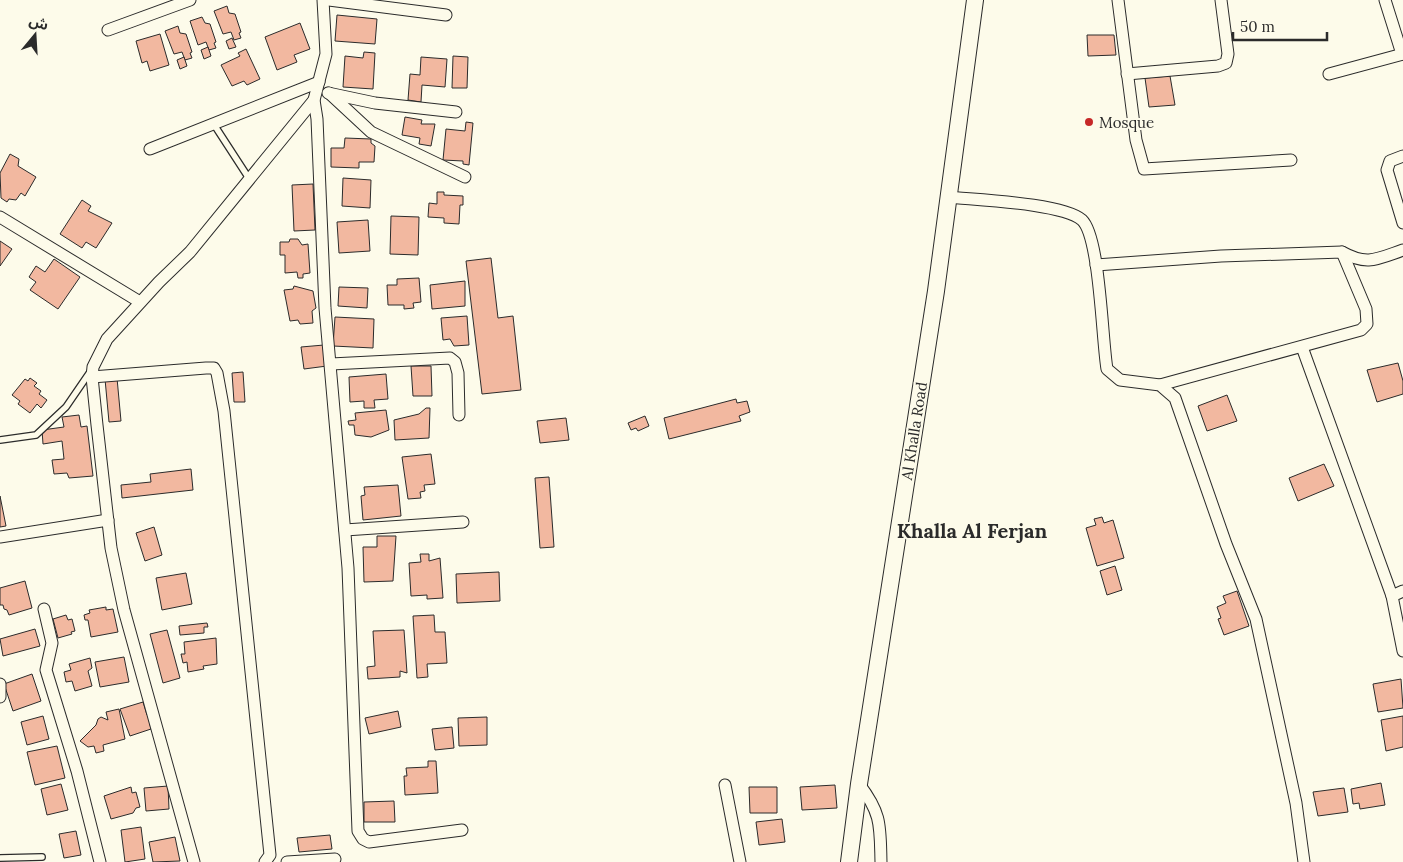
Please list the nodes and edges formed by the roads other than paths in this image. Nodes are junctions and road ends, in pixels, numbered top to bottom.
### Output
1 (190, 0) edge
2 (323, 0) edge
3 (329, 0) edge
4 (975, 0) edge
5 (1118, 0) edge
6 (1221, 0) edge
7 (1385, 0) edge
8 (446, 16) dead end
9 (108, 30) dead end
10 (1403, 54) edge
11 (1128, 74) junction
12 (1329, 74) dead end
13 (317, 91) junction
14 (329, 93) junction
15 (456, 112) dead end
16 (213, 123) junction
17 (150, 149) dead end
18 (1403, 156) edge
19 (1291, 160) dead end
20 (465, 177) dead end
21 (250, 180) junction
22 (948, 197) junction
23 (0, 217) edge
24 (1403, 223) edge
25 (1403, 250) edge
26 (1342, 252) junction
27 (1096, 265) junction
28 (140, 302) junction
29 (1302, 347) junction
30 (331, 364) junction
31 (93, 372) junction
32 (1160, 385) junction
33 (459, 415) dead end
34 (0, 440) edge
35 (108, 520) junction
36 (463, 522) dead end
37 (345, 530) junction
38 (0, 537) edge
39 (1403, 591) edge
40 (1392, 596) junction
41 (44, 609) dead end
42 (1403, 651) edge
43 (0, 684) edge
44 (0, 697) edge
45 (859, 784) junction
46 (725, 785) dead end
47 (462, 830) dead end
48 (42, 857) dead end
49 (0, 858) edge
50 (335, 859) dead end
51 (100, 862) edge
52 (194, 862) edge
53 (265, 862) edge
54 (287, 862) edge
55 (740, 862) edge
56 (849, 862) edge
57 (881, 862) edge
58 (1304, 862) edge

1 - 9 street
2 - 13 street
3 - 8 street
4 - 22 street, Al Khalla Road
5 - 11 street
6 - 11 street
7 - 10 street
10 - 12 street
11 - 19 street
13 - 14 street
13 - 16 street
13 - 21 street
13 - 30 street
14 - 15 street
14 - 20 street
16 - 17 street
16 - 21 lane
18 - 24 street
21 - 28 street
22 - 27 street
22 - 45 street, Al Khalla Road
23 - 28 street
25 - 26 street
26 - 27 street
26 - 29 street
27 - 32 street
28 - 31 street
29 - 32 street
29 - 40 street
30 - 33 street
30 - 37 street
31 - 34 lane
31 - 35 street
31 - 53 street
32 - 58 street
35 - 38 street
35 - 52 street
36 - 37 street
37 - 47 street
39 - 40 street
40 - 42 street
41 - 51 street
43 - 44 street
45 - 56 street, Al Khalla Road
45 - 57 street
46 - 55 street
48 - 49 lane
50 - 54 street

